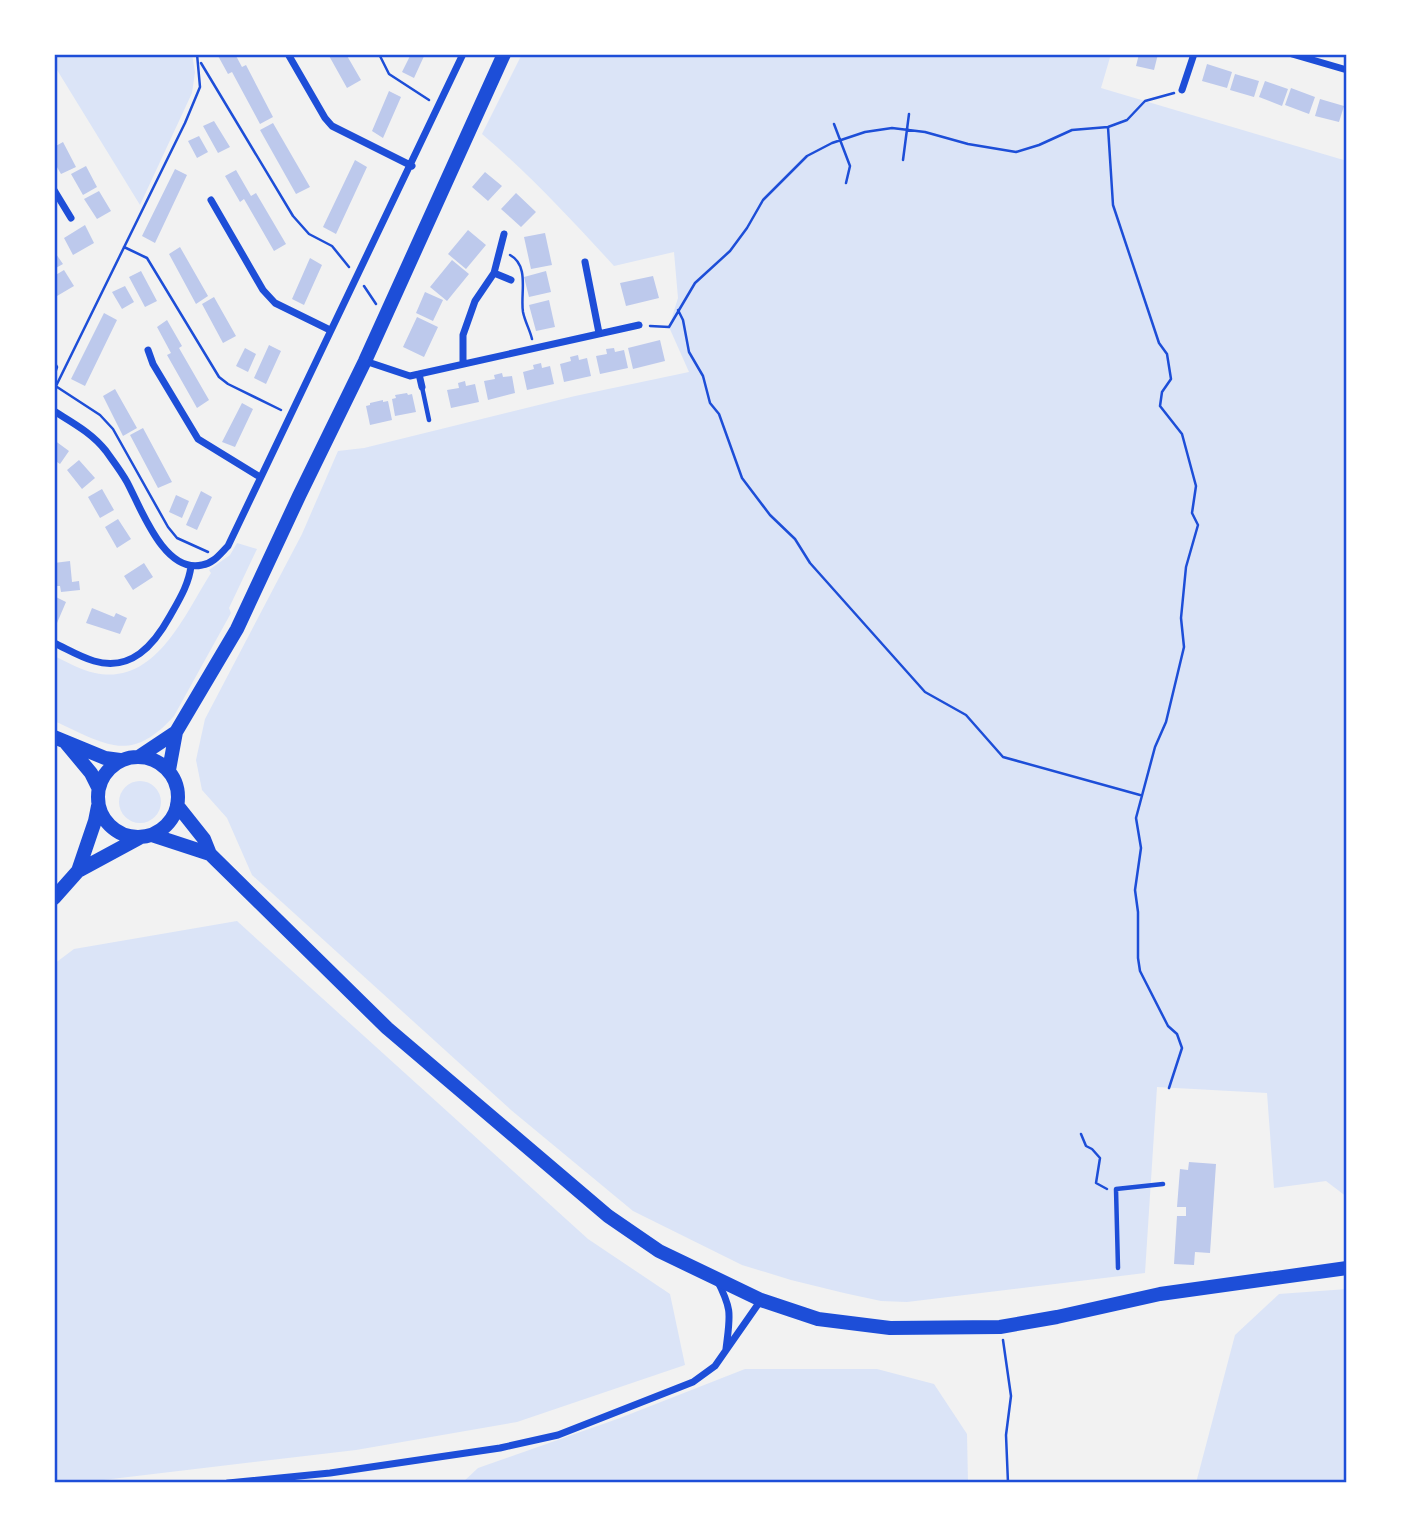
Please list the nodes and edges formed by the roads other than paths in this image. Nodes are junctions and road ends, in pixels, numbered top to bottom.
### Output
1 (288, 54) edge
2 (463, 54) edge
3 (504, 54) edge
4 (1194, 54) edge
5 (1292, 54) edge
6 (1347, 70) edge
7 (1182, 90) road end
8 (411, 166) junction
9 (54, 190) edge
10 (211, 200) dead end
11 (71, 218) dead end
12 (504, 234) dead end
13 (585, 262) dead end
14 (494, 273) junction
15 (510, 280) dead end
16 (639, 325) road end
17 (330, 330) junction
18 (599, 334) junction
19 (148, 350) dead end
20 (365, 361) junction
21 (153, 364) junction
22 (463, 365) junction
23 (142, 366) dead end
24 (419, 374) junction
25 (422, 387) joint
26 (54, 411) edge
27 (429, 420) dead end
28 (260, 477) junction
29 (191, 566) junction
30 (54, 643) edge
31 (176, 732) junction
32 (60, 739) edge
33 (139, 756) junction
34 (120, 760) junction
35 (169, 770) junction
36 (98, 787) junction
37 (98, 804) junction
38 (177, 805) junction
39 (146, 836) junction
40 (210, 854) junction
41 (78, 871) junction
42 (54, 898) edge
43 (1163, 1184) dead end
44 (1118, 1268) dead end
45 (1347, 1268) edge
46 (716, 1280) junction
47 (761, 1300) junction
48 (726, 1353) junction
49 (228, 1483) edge

1 - 8 street
2 - 8 street
3 - 20 highway
4 - 7 street
5 - 6 street
8 - 17 street
9 - 11 street
10 - 17 street
12 - 14 street
13 - 18 street
14 - 15 street
14 - 22 street
16 - 18 street
17 - 28 street
18 - 22 street
19 - 21 street
20 - 24 street
20 - 31 highway
21 - 23 street
21 - 28 street
22 - 24 street
24 - 25 street
25 - 27 lane
26 - 29 street
28 - 29 street
29 - 30 street
31 - 33 highway
31 - 35 highway
32 - 34 highway
32 - 36 highway
33 - 34 highway
33 - 35 highway
34 - 36 highway
35 - 38 highway
36 - 37 highway
37 - 39 highway
37 - 41 highway
38 - 39 highway
38 - 40 highway
39 - 40 highway
39 - 41 highway
40 - 46 highway
41 - 42 highway
43 - 44 lane
45 - 47 highway
46 - 47 highway
46 - 48 street
47 - 48 street
48 - 49 street

